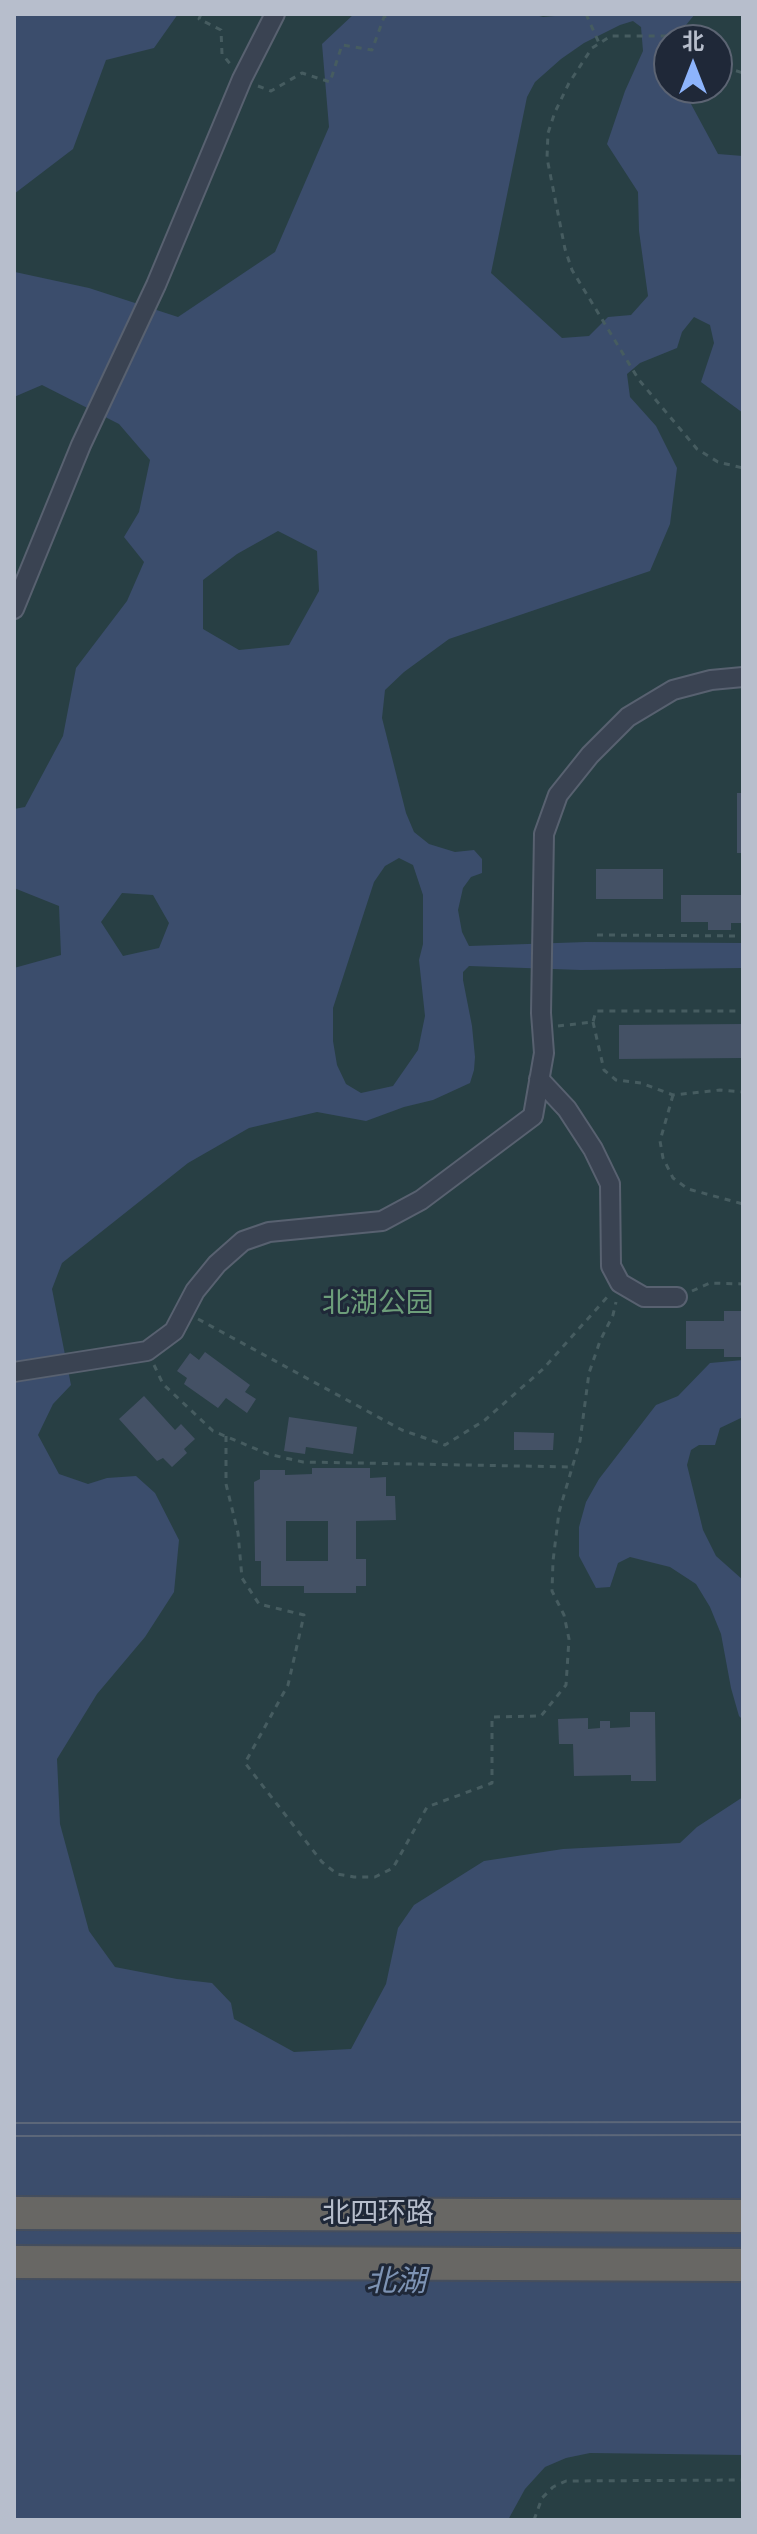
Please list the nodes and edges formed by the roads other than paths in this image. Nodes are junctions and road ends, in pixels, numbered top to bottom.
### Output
1 (275, 14) edge
2 (14, 609) edge
3 (743, 677) edge
4 (539, 1079) junction
5 (677, 1297) road end
6 (14, 1372) edge
7 (14, 2213) edge
8 (743, 2216) edge
9 (14, 2262) edge
10 (743, 2265) edge

1 - 2 street
3 - 4 street
4 - 5 street
4 - 6 street
7 - 8 highway, 北四环路
9 - 10 highway, 北四环路

